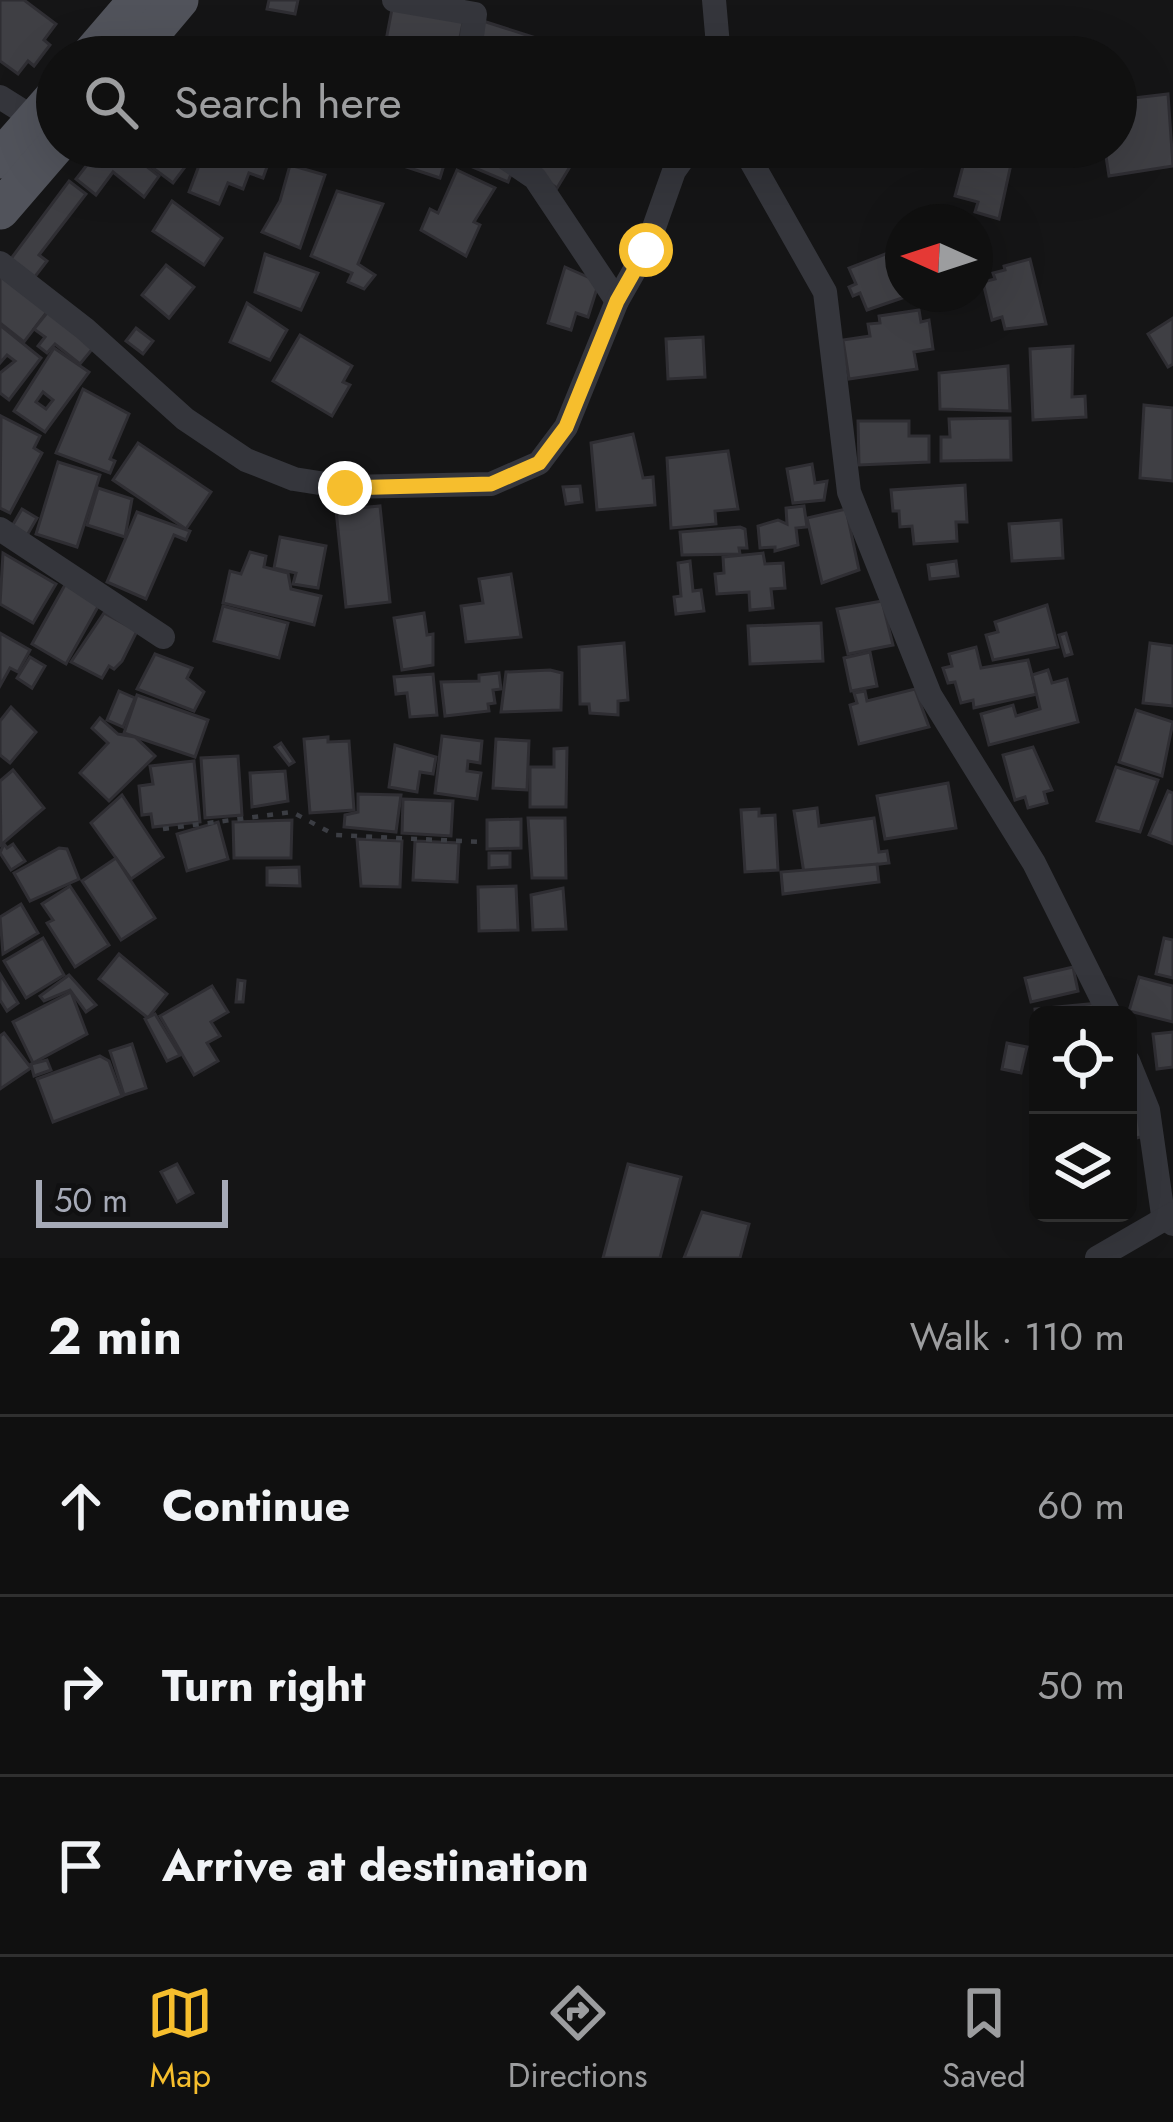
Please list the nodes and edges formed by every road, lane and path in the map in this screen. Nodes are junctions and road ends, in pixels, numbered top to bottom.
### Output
1 (139, 0) edge
2 (179, 0) edge
3 (394, 0) edge
4 (714, 0) edge
5 (107, 36) edge
6 (149, 36) edge
7 (472, 36) edge
8 (717, 36) edge
9 (0, 97) edge
10 (36, 113) edge
11 (36, 130) edge
12 (36, 144) edge
13 (0, 159) edge
14 (520, 168) edge
15 (676, 168) edge
16 (755, 168) edge
17 (0, 209) edge
18 (0, 263) edge
19 (617, 301) junction
20 (0, 529) edge
21 (163, 637) dead end
22 (163, 829) dead end
23 (481, 842) dead end
24 (1106, 1006) edge
25 (1137, 1084) edge
26 (1170, 1217) edge
27 (1097, 1258) edge

1 - 5 main road
2 - 6 main road
3 - 7 street
4 - 8 street
9 - 10 street
11 - 13 main road
12 - 17 main road
14 - 19 street
15 - 19 street
16 - 24 street
18 - 19 street
20 - 21 street
22 - 23 path
25 - 26 street
26 - 27 street

